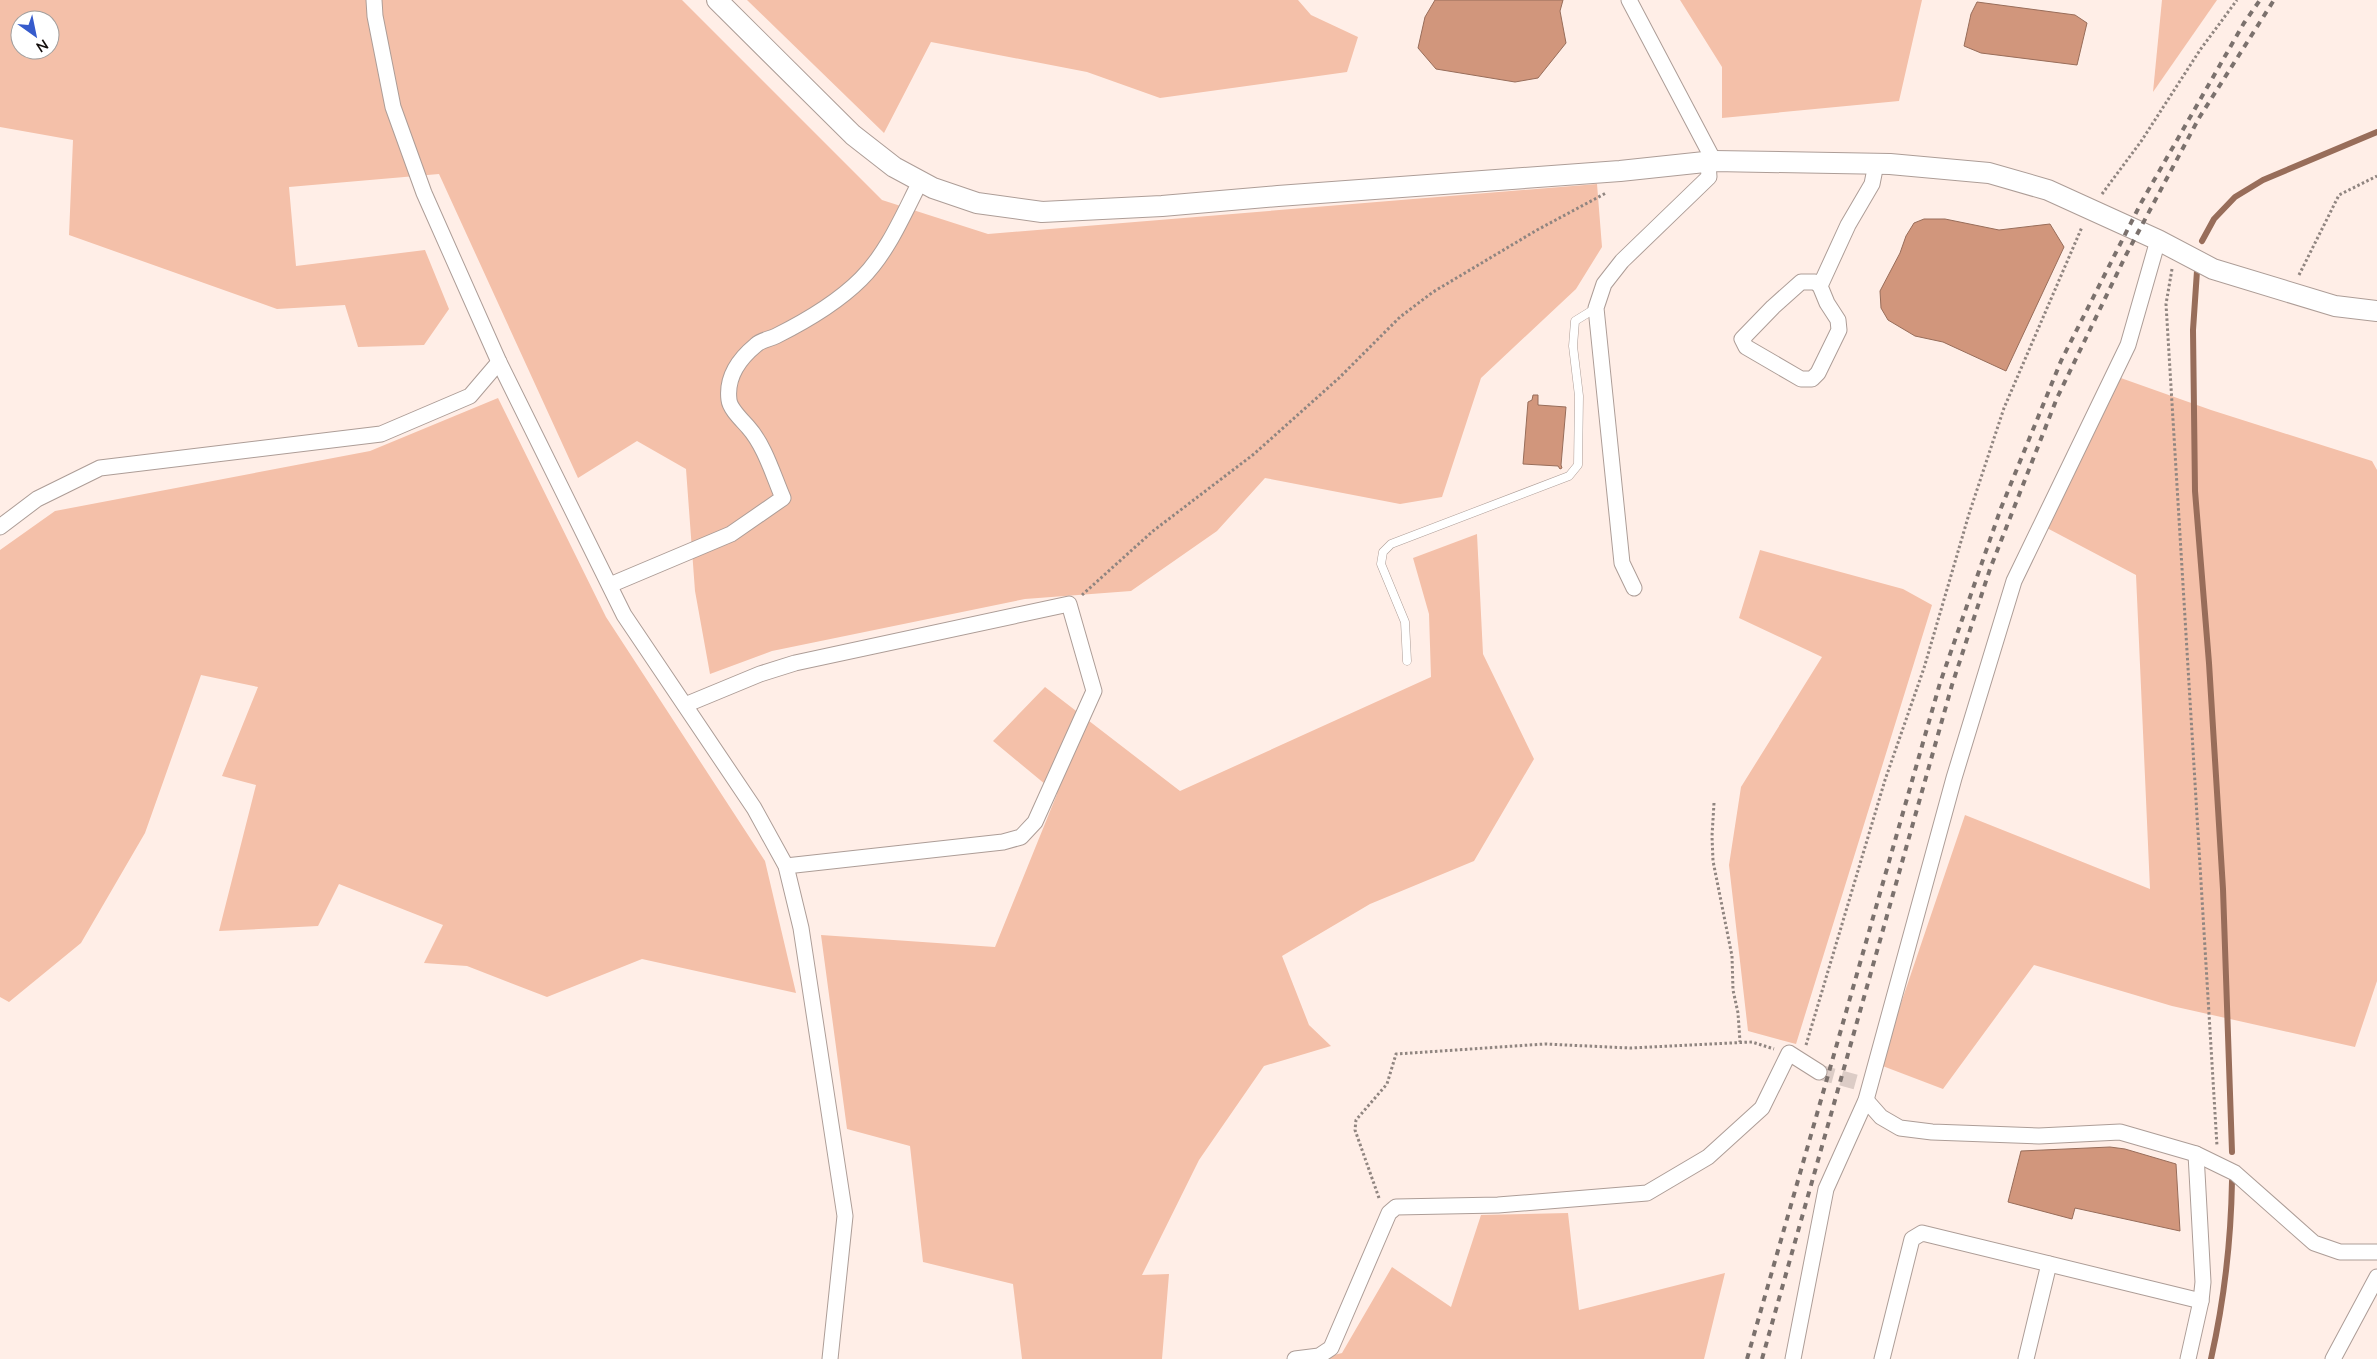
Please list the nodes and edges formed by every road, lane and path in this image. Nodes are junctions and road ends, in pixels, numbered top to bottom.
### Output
1 (374, 0) edge
2 (717, 0) edge
3 (1629, 0) edge
4 (2237, 0) edge
5 (1711, 162) junction
6 (1876, 164) junction
7 (2377, 176) edge
8 (920, 182) junction
9 (1613, 189) dead end
10 (2090, 210) junction
11 (2158, 240) junction
12 (2179, 252) junction
13 (1820, 286) junction
14 (2290, 293) junction
15 (1596, 308) junction
16 (2377, 311) edge
17 (498, 362) junction
18 (0, 527) edge
19 (610, 584) junction
20 (1634, 588) dead end
21 (1069, 604) junction
22 (1407, 661) dead end
23 (685, 705) junction
24 (1714, 804) dead end
25 (786, 866) junction
26 (1740, 1042) junction
27 (1795, 1057) junction
28 (1819, 1072) tunnel mouth
29 (1866, 1100) junction
30 (2196, 1154) junction
31 (2216, 1164) junction
32 (1389, 1213) junction
33 (2377, 1252) edge
34 (2049, 1264) junction
35 (2377, 1278) edge
36 (2201, 1300) junction
37 (830, 1359) edge
38 (1295, 1359) edge
39 (1793, 1359) edge
40 (1882, 1359) edge
41 (2026, 1359) edge
42 (2188, 1359) edge
43 (2333, 1359) edge

1 - 17 street
2 - 8 street
3 - 5 street
4 - 10 path
5 - 6 street
5 - 8 street
5 - 15 street
6 - 10 street
6 - 13 street
7 - 14 path
8 - 19 street
9 - 21 path
10 - 11 street
10 - 27 path
11 - 12 street
11 - 29 street
12 - 14 street
12 - 31 path
13 - 13 street
14 - 16 street
15 - 20 street
15 - 22 lane
17 - 18 street
17 - 19 street
19 - 23 street
21 - 23 street
21 - 25 street
23 - 25 street
24 - 26 path
25 - 37 street
26 - 27 path
26 - 32 path
27 - 28 street
27 - 32 street
29 - 30 street
29 - 39 street
30 - 31 street
30 - 36 street
31 - 33 street
32 - 38 street
34 - 36 street
34 - 40 street
34 - 41 street
35 - 43 street
36 - 42 street

